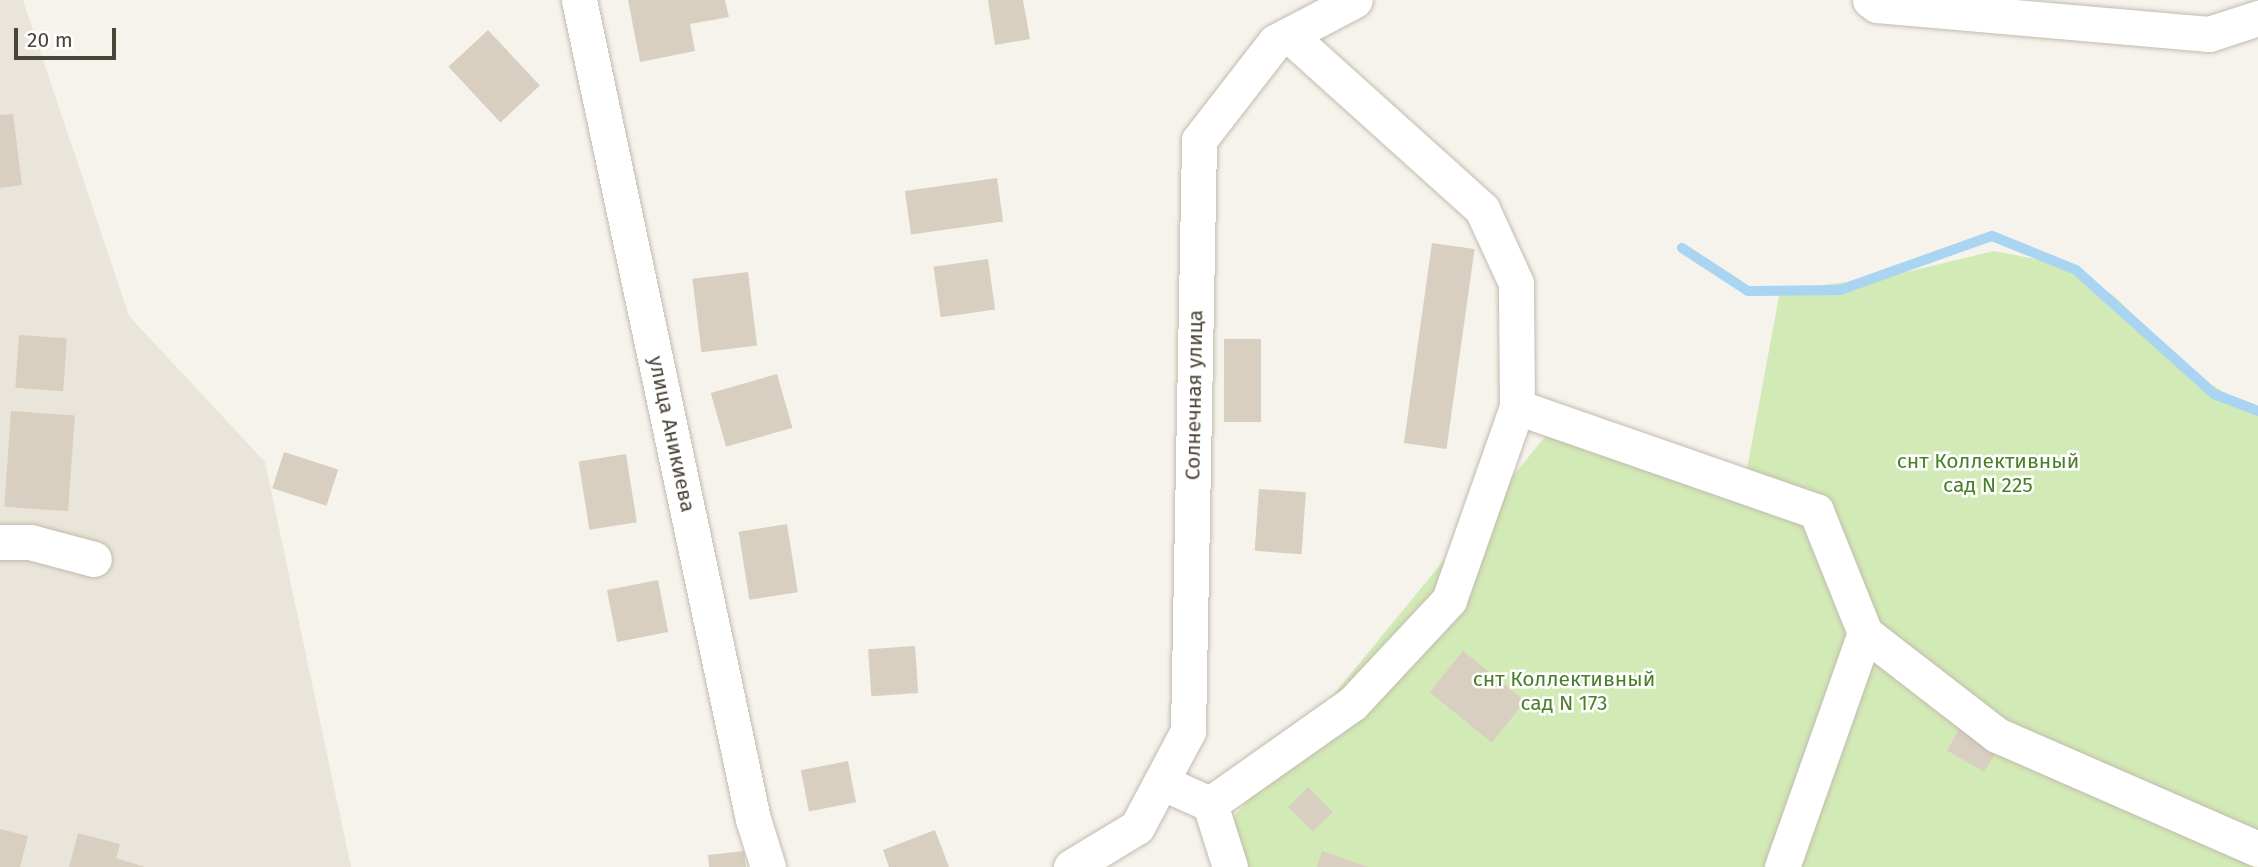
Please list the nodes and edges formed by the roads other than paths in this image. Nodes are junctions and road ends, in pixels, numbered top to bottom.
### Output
1 (579, 0) edge
2 (1355, 0) edge
3 (1870, 0) edge
4 (2258, 18) edge
5 (1289, 35) junction
6 (1517, 407) junction
7 (0, 542) edge
8 (94, 559) dead end
9 (1865, 633) junction
10 (1161, 782) junction
11 (1210, 804) junction
12 (2258, 849) edge
13 (768, 867) edge
14 (1071, 867) edge
15 (1230, 867) edge
16 (1782, 867) edge

1 - 13 street, улица Аникиева
2 - 5 street, Солнечная улица
3 - 4 street
5 - 6 street
5 - 10 street, Солнечная улица
6 - 9 street
6 - 11 street
7 - 8 street
9 - 12 street
9 - 16 street
10 - 11 street
10 - 14 street, Солнечная улица
11 - 15 street

